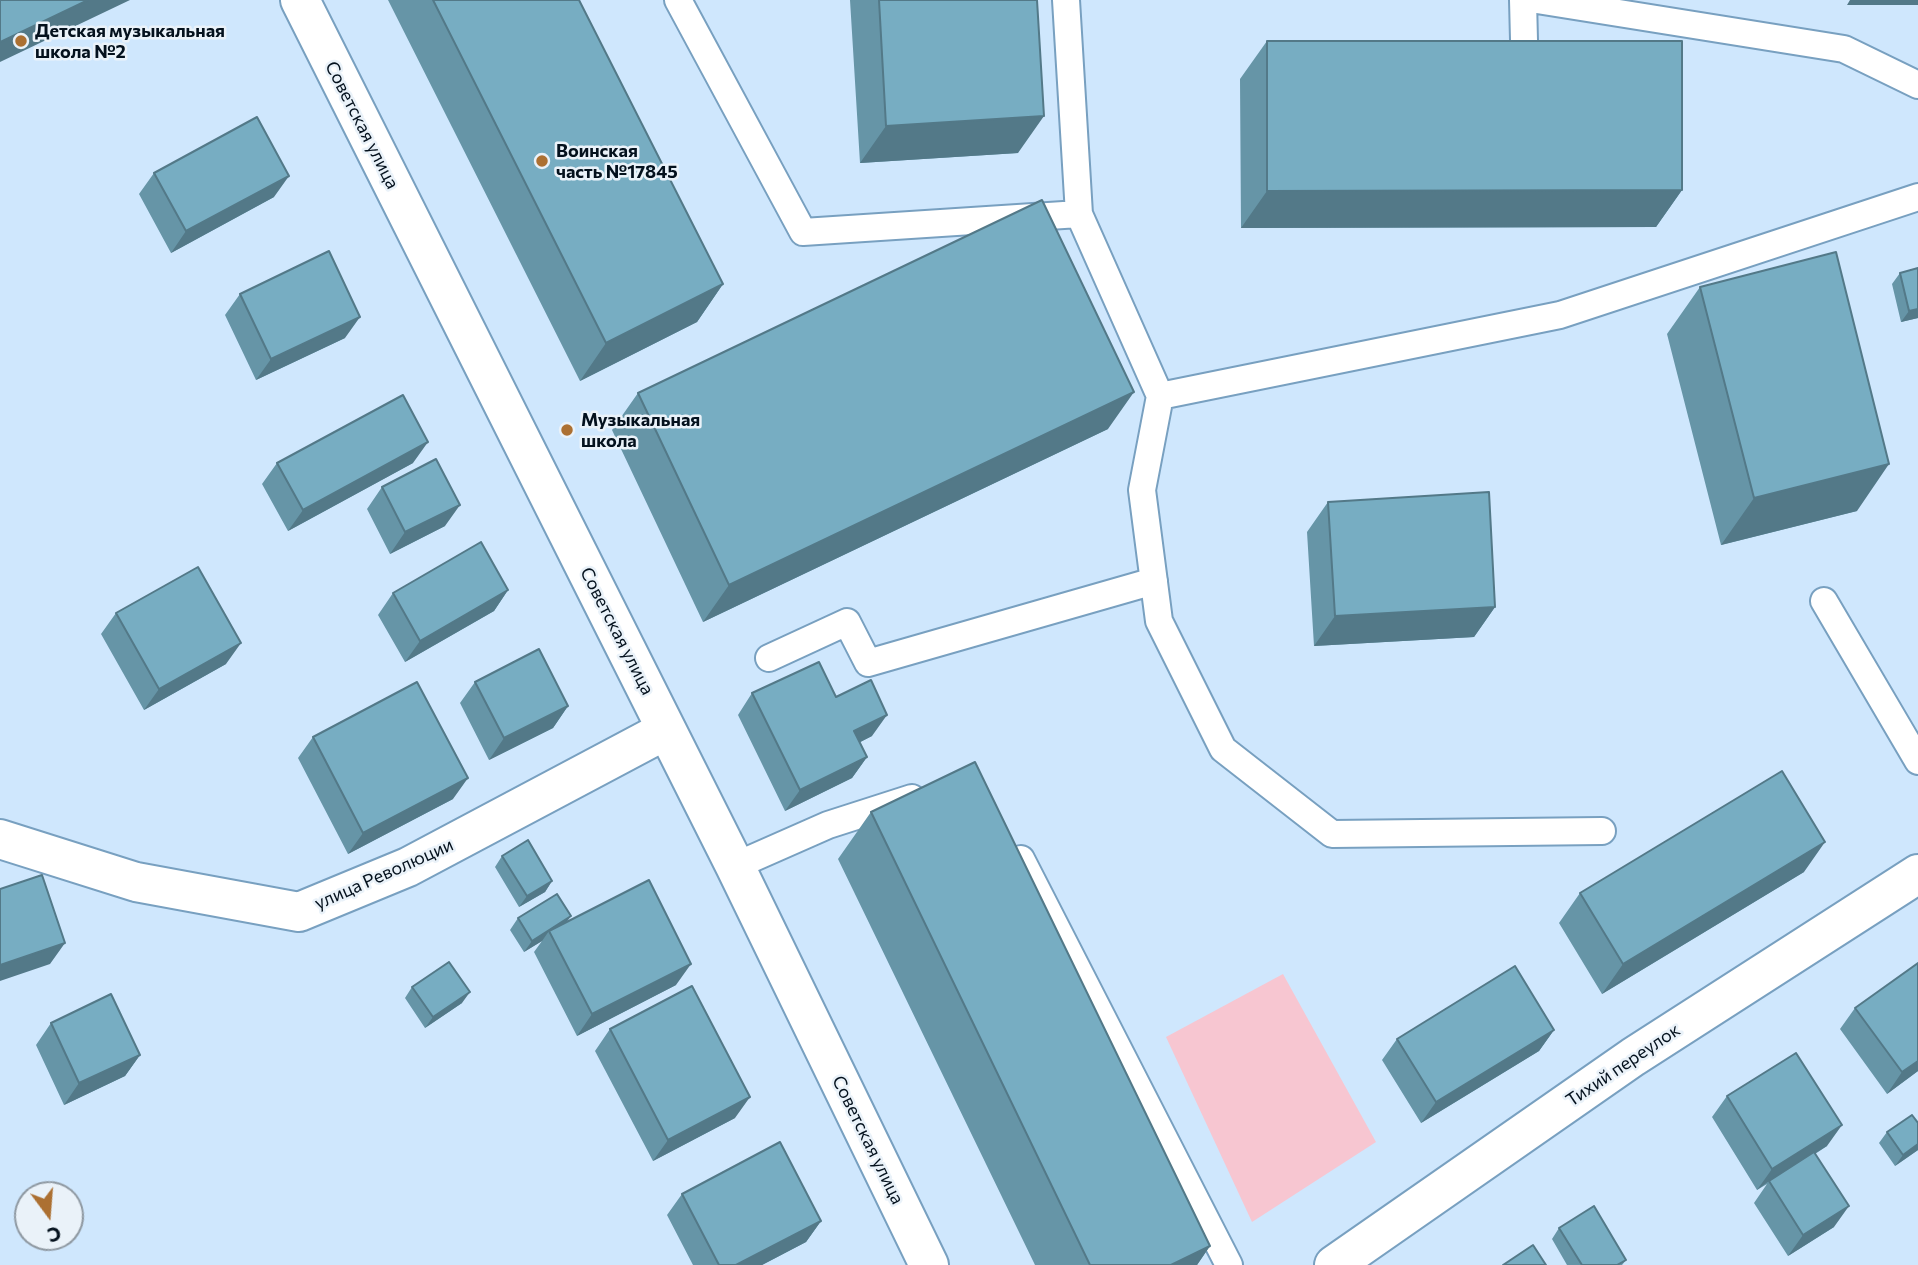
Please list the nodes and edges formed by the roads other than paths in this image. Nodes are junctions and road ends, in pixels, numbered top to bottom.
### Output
1 (300, 0) edge
2 (678, 0) edge
3 (1066, 0) edge
4 (1522, 0) edge
5 (1537, 0) edge
6 (1524, 40) edge
7 (1918, 85) edge
8 (1918, 197) edge
9 (1079, 214) junction
10 (1160, 396) junction
11 (1154, 581) junction
12 (1824, 601) dead end
13 (769, 658) dead end
14 (666, 730) junction
15 (1918, 761) edge
16 (937, 797) edge
17 (1602, 831) dead end
18 (1008, 833) edge
19 (0, 839) edge
20 (734, 866) junction
21 (1918, 874) edge
22 (929, 1265) edge
23 (1229, 1265) edge
24 (1334, 1265) edge

1 - 14 street, Советская улица
2 - 9 lane
3 - 9 lane
4 - 6 lane
5 - 7 lane
8 - 10 lane
9 - 10 lane
10 - 11 lane
11 - 13 lane
11 - 17 lane
12 - 15 lane
14 - 19 street, улица Революции
14 - 20 street, Советская улица
16 - 20 lane
18 - 23 lane
20 - 22 street, Советская улица
21 - 24 street, Тихий переулок

